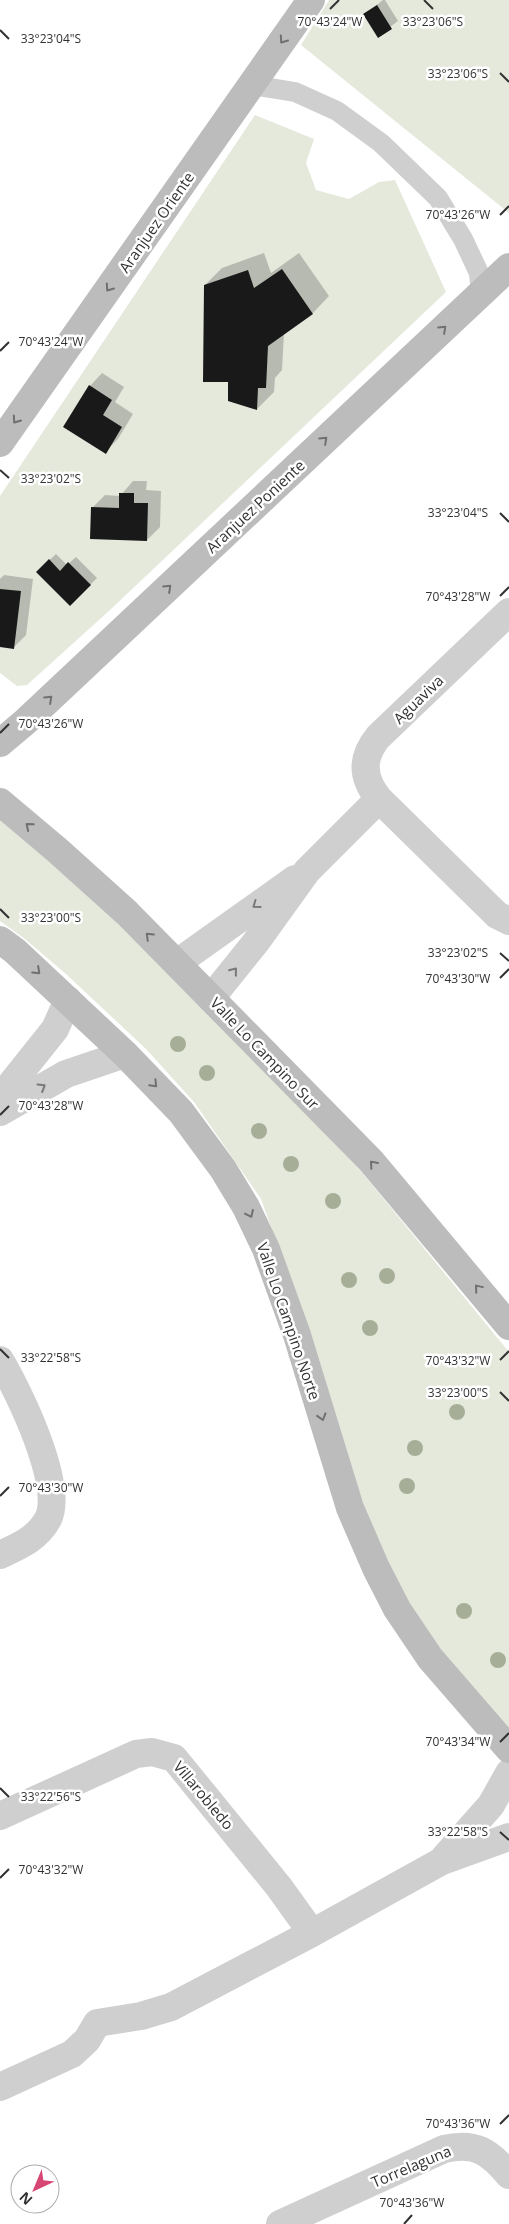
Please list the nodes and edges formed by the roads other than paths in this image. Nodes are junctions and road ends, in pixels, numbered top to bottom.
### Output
1 (311, 0) edge
2 (252, 85) junction
3 (509, 267) edge
4 (480, 294) junction
5 (0, 443) edge
6 (509, 612) edge
7 (0, 743) edge
8 (380, 799) junction
9 (0, 802) edge
10 (307, 871) junction
11 (509, 922) edge
12 (0, 940) edge
13 (177, 963) junction
14 (211, 998) junction
15 (68, 1000) junction
16 (125, 1054) junction
17 (0, 1098) edge
18 (0, 1112) edge
19 (509, 1326) edge
20 (0, 1360) edge
21 (0, 1555) edge
22 (509, 1749) edge
23 (509, 1773) edge
24 (0, 1816) edge
25 (509, 1837) edge
26 (442, 1860) junction
27 (312, 1933) junction
28 (0, 2087) edge
29 (509, 2175) edge
30 (280, 2224) edge

1 -> 2 street, Aranjuez Oriente
2 - 4 lane
2 -> 5 street, Aranjuez Oriente
3 - 4 street, Aranjuez Poniente
7 -> 4 street, Aranjuez Poniente
6 - 8 street, Aguaviva
8 - 10 street
8 - 11 street, Aguaviva
13 -> 9 street, Valle Lo Campino Sur
10 -> 13 street
14 -> 10 street
12 -> 15 street, Valle Lo Campino Norte
13 - 14 street, Valle Lo Campino Sur
19 -> 14 street, Valle Lo Campino Sur
15 - 16 street, Valle Lo Campino Norte
15 - 17 street
18 -> 16 street
16 -> 22 street, Valle Lo Campino Norte
20 - 21 street
23 - 26 street
24 - 27 street, Villarobledo
25 - 26 street
26 - 27 street
27 - 28 street
29 - 30 street, Torrelaguna

